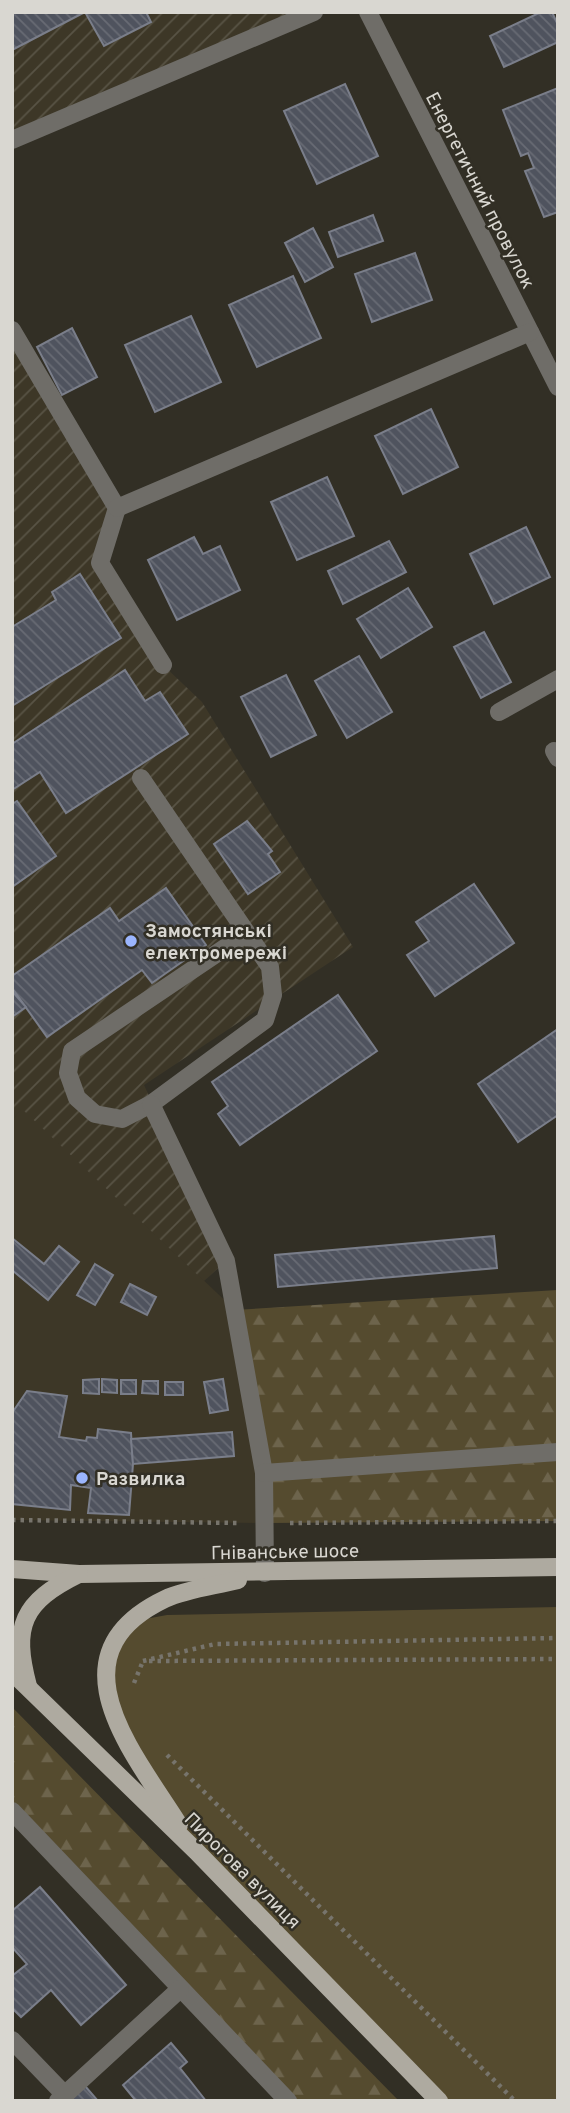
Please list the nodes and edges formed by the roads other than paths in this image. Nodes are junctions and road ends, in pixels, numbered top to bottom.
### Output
1 (314, 12) edge
2 (368, 12) edge
3 (12, 141) edge
4 (12, 330) edge
5 (530, 332) junction
6 (558, 387) edge
7 (117, 508) junction
8 (163, 665) dead end
9 (558, 679) edge
10 (499, 712) dead end
11 (141, 778) dead end
12 (247, 933) junction
13 (151, 1104) junction
14 (558, 1452) edge
15 (264, 1474) junction
16 (558, 1567) edge
17 (12, 1569) edge
18 (265, 1573) junction
19 (79, 1574) junction
20 (12, 1672) edge
21 (28, 1686) junction
22 (12, 1811) edge
23 (196, 1851) junction
24 (180, 1989) junction
25 (12, 2040) edge
26 (61, 2098) edge
27 (288, 2101) edge
28 (439, 2101) edge

1 - 3 street
2 - 5 street, Енергетичний провулок
4 - 7 street
5 - 6 street, Енергетичний провулок
5 - 7 street
7 - 8 street
9 - 10 street
11 - 12 street
12 - 13 street
12 - 13 street
13 - 15 street
14 - 15 street
15 - 18 street
16 - 18 main road, Гніванське шосе
17 - 19 main road, Гніванське шосе
18 - 19 main road, Гніванське шосе
18 - 23 main road
19 - 21 main road
20 - 21 main road, Пирогова вулиця
21 - 23 main road, Пирогова вулиця
22 - 24 street
23 - 28 main road, Пирогова вулиця
24 - 26 street
24 - 27 street
25 - 26 street

